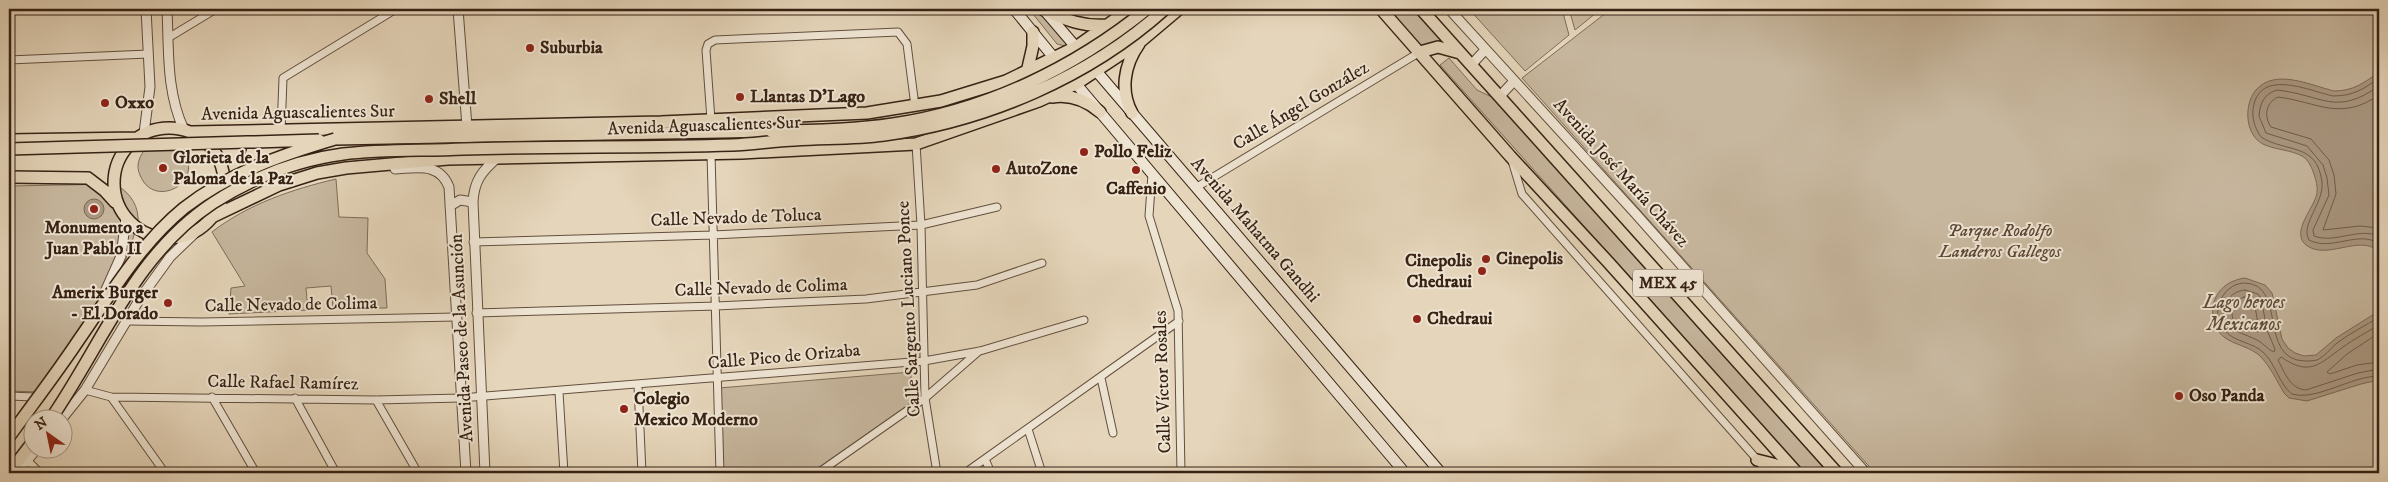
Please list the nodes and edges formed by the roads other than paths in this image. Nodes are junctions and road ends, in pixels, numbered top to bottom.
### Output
1 (146, 9) edge
2 (167, 9) edge
3 (216, 9) edge
4 (396, 9) edge
5 (458, 9) edge
6 (1014, 9) edge
7 (1044, 9) edge
8 (1130, 9) edge
9 (1135, 9) edge
10 (1148, 9) edge
11 (1164, 9) edge
12 (1179, 9) edge
13 (1381, 9) edge
14 (1421, 9) edge
15 (1449, 9) edge
16 (1109, 25) junction
17 (1158, 27) junction
18 (1033, 32) junction
19 (168, 38) junction
20 (1142, 41) junction
21 (1076, 47) junction
22 (1485, 50) junction
23 (1420, 52) junction
24 (148, 54) junction
25 (1054, 58) junction
26 (1468, 59) junction
27 (9, 60) edge
28 (1040, 66) junction
29 (1028, 72) junction
30 (1097, 72) junction
31 (1514, 81) junction
32 (1076, 84) junction
33 (1054, 94) junction
34 (1500, 96) junction
35 (1039, 102) junction
36 (915, 106) junction
37 (1100, 112) junction
38 (1132, 113) junction
39 (711, 120) junction
40 (467, 126) junction
41 (188, 131) junction
42 (281, 132) junction
43 (140, 136) junction
44 (336, 139) junction
45 (9, 140) edge
46 (916, 144) junction
47 (9, 149) edge
48 (711, 154) junction
49 (1510, 156) junction
50 (497, 158) junction
51 (372, 166) junction
52 (1152, 174) junction
53 (9, 177) edge
54 (279, 185) junction
55 (1197, 187) junction
56 (473, 202) junction
57 (118, 205) junction
58 (450, 206) junction
59 (997, 206) dead end
60 (212, 217) junction
61 (126, 218) junction
62 (922, 224) junction
63 (197, 231) junction
64 (713, 235) junction
65 (473, 242) junction
66 (1042, 263) dead end
67 (922, 293) junction
68 (716, 306) junction
69 (476, 313) junction
70 (456, 318) junction
71 (1084, 320) dead end
72 (127, 321) junction
73 (1178, 321) junction
74 (980, 351) junction
75 (924, 361) junction
76 (716, 377) junction
77 (1101, 378) junction
78 (638, 385) junction
79 (85, 390) junction
80 (559, 392) junction
81 (9, 396) edge
82 (111, 396) junction
83 (34, 397) junction
84 (212, 397) junction
85 (481, 397) junction
86 (295, 398) junction
87 (461, 398) junction
88 (926, 398) junction
89 (376, 400) junction
90 (56, 410) edge
91 (68, 410) edge
92 (9, 428) edge
93 (1028, 429) junction
94 (1113, 433) dead end
95 (9, 437) edge
96 (22, 456) edge
97 (985, 459) junction
98 (27, 460) joint
99 (1757, 460) junction
100 (9, 473) edge
101 (16, 473) edge
102 (40, 473) edge
103 (165, 473) edge
104 (256, 473) edge
105 (336, 473) edge
106 (418, 473) edge
107 (466, 473) edge
108 (486, 473) edge
109 (564, 473) edge
110 (642, 473) edge
111 (720, 473) edge
112 (818, 473) edge
113 (936, 473) edge
114 (965, 473) edge
115 (990, 473) edge
116 (1042, 473) edge
117 (1181, 473) edge
118 (1405, 473) edge
119 (1441, 473) edge
120 (1769, 473) edge
121 (1793, 473) edge
122 (1797, 473) edge
123 (1837, 473) edge
124 (1866, 473) edge

1 - 24 street
2 - 19 street
3 - 19 street
4 - 42 street
5 - 40 street
6 - 18 main road
7 - 16 main road
7 - 21 main road, Avenida Mahatma Gandhi
8 - 16 main road, Avenida Aguascalientes Sur
9 - 17 main road
10 - 44 main road, Avenida Aguascalientes Sur, bridge
11 - 90 main road, Avenida Aguascalientes Sur, bridge
12 - 17 main road, Avenida Aguascalientes Sur
13 - 23 main road, MEX 45
14 - 26 main road, MEX 45
15 - 22 street, Avenida José María Chávez
16 - 21 main road, Avenida Aguascalientes Sur
17 - 20 main road, Avenida Aguascalientes Sur
18 - 25 main road
18 - 29 main road
19 - 41 street
20 - 30 main road, Avenida Aguascalientes Sur
20 - 38 main road
21 - 25 main road, Avenida Aguascalientes Sur
21 - 30 main road, Avenida Mahatma Gandhi
22 - 26 street
22 - 31 street, Avenida José María Chávez
23 - 26 main road
23 - 49 main road, MEX 45
23 - 55 street, Calle Ángel González
24 - 27 street
24 - 43 street
25 - 28 main road, Avenida Aguascalientes Sur
25 - 32 main road
26 - 34 main road, MEX 45
28 - 29 main road, Avenida Aguascalientes Sur
28 - 33 main road
29 - 36 main road, Avenida Aguascalientes Sur
30 - 32 main road, Avenida Aguascalientes Sur
30 - 38 main road, Avenida Mahatma Gandhi
31 - 34 street
31 - 124 street, Avenida José María Chávez
32 - 33 main road, Avenida Aguascalientes Sur
32 - 37 main road
33 - 35 main road, Avenida Aguascalientes Sur
34 - 123 main road, MEX 45
35 - 37 main road
35 - 46 main road, Avenida Aguascalientes Sur
36 - 39 main road, Avenida Aguascalientes Sur
36 - 39 street
37 - 52 main road
38 - 55 main road, Avenida Mahatma Gandhi
39 - 40 main road, Avenida Aguascalientes Sur
40 - 42 main road, Avenida Aguascalientes Sur
41 - 42 main road, Avenida Aguascalientes Sur
41 - 43 main road, Avenida Aguascalientes Sur
41 - 60 main road, Avenida Aguascalientes Sur
42 - 54 main road
43 - 45 main road, Avenida Aguascalientes Sur
43 - 57 main road, Avenida Aguascalientes Sur
44 - 47 main road, bridge
44 - 95 main road, Avenida Aguascalientes Sur, bridge
46 - 48 main road, Avenida Aguascalientes Sur
46 - 62 street, Calle Sargento Luciano Ponce
48 - 50 main road, Avenida Aguascalientes Sur
48 - 64 street
49 - 99 street
49 - 122 main road, MEX 45
50 - 51 main road, Avenida Aguascalientes Sur
50 - 56 street, Avenida Paseo de la Asunción
51 - 54 main road, Avenida Aguascalientes Sur
51 - 58 street, Avenida Paseo de la Asunción
52 - 73 street, Calle Víctor Rosales
52 - 118 main road
53 - 57 main road, Avenida Aguascalientes Sur
54 - 60 main road, Avenida Aguascalientes Sur
55 - 119 main road, Avenida Mahatma Gandhi
56 - 58 street
56 - 65 street, Avenida Paseo de la Asunción
57 - 61 main road, Avenida Aguascalientes Sur
58 - 70 street, Avenida Paseo de la Asunción
59 - 62 street, Calle Nevado de Toluca
60 - 63 main road, Avenida Aguascalientes Sur
61 - 63 main road, Avenida Aguascalientes Sur
61 - 83 street
62 - 64 street, Calle Nevado de Toluca
62 - 67 street, Calle Sargento Luciano Ponce
63 - 72 street, Avenida Aguascalientes Sur
64 - 65 street, Calle Nevado de Toluca
64 - 68 street
65 - 69 street, Avenida Paseo de la Asunción
66 - 67 street, Calle Nevado de Colima
67 - 68 street, Calle Nevado de Colima
67 - 75 street, Calle Sargento Luciano Ponce
68 - 69 street, Calle Nevado de Colima
68 - 76 street
69 - 85 street, Avenida Paseo de la Asunción
70 - 72 street, Calle Nevado de Colima
70 - 87 street, Avenida Paseo de la Asunción
71 - 74 street, Calle Pico de Orizaba
72 - 79 street, Avenida Aguascalientes Sur
73 - 77 street
73 - 117 street, Calle Víctor Rosales
74 - 75 street, Calle Pico de Orizaba
74 - 88 street
75 - 76 street, Calle Pico de Orizaba
75 - 88 street, Calle Sargento Luciano Ponce
76 - 78 street, Calle Pico de Orizaba
76 - 111 street
77 - 93 street
77 - 94 street
78 - 80 street, Calle Pico de Orizaba
78 - 110 street
79 - 82 street, Calle Rafael Ramírez
79 - 91 street, Avenida Aguascalientes Sur
80 - 85 street, Calle Pico de Orizaba
80 - 109 street
81 - 83 street
82 - 84 street, Calle Rafael Ramírez
82 - 103 street
83 - 92 street
84 - 86 street, Calle Rafael Ramírez
84 - 104 street
85 - 87 street, Calle Rafael Ramírez
85 - 108 street, Avenida Paseo de la Asunción
86 - 89 street, Calle Rafael Ramírez
86 - 105 street
87 - 89 street, Calle Rafael Ramírez
87 - 107 street, Avenida Paseo de la Asunción
88 - 112 street
88 - 113 street, Calle Sargento Luciano Ponce
89 - 106 street
93 - 97 street
93 - 116 street
96 - 100 main road
97 - 114 street
97 - 115 street
98 - 101 street
98 - 102 street
99 - 120 street
99 - 121 main road

